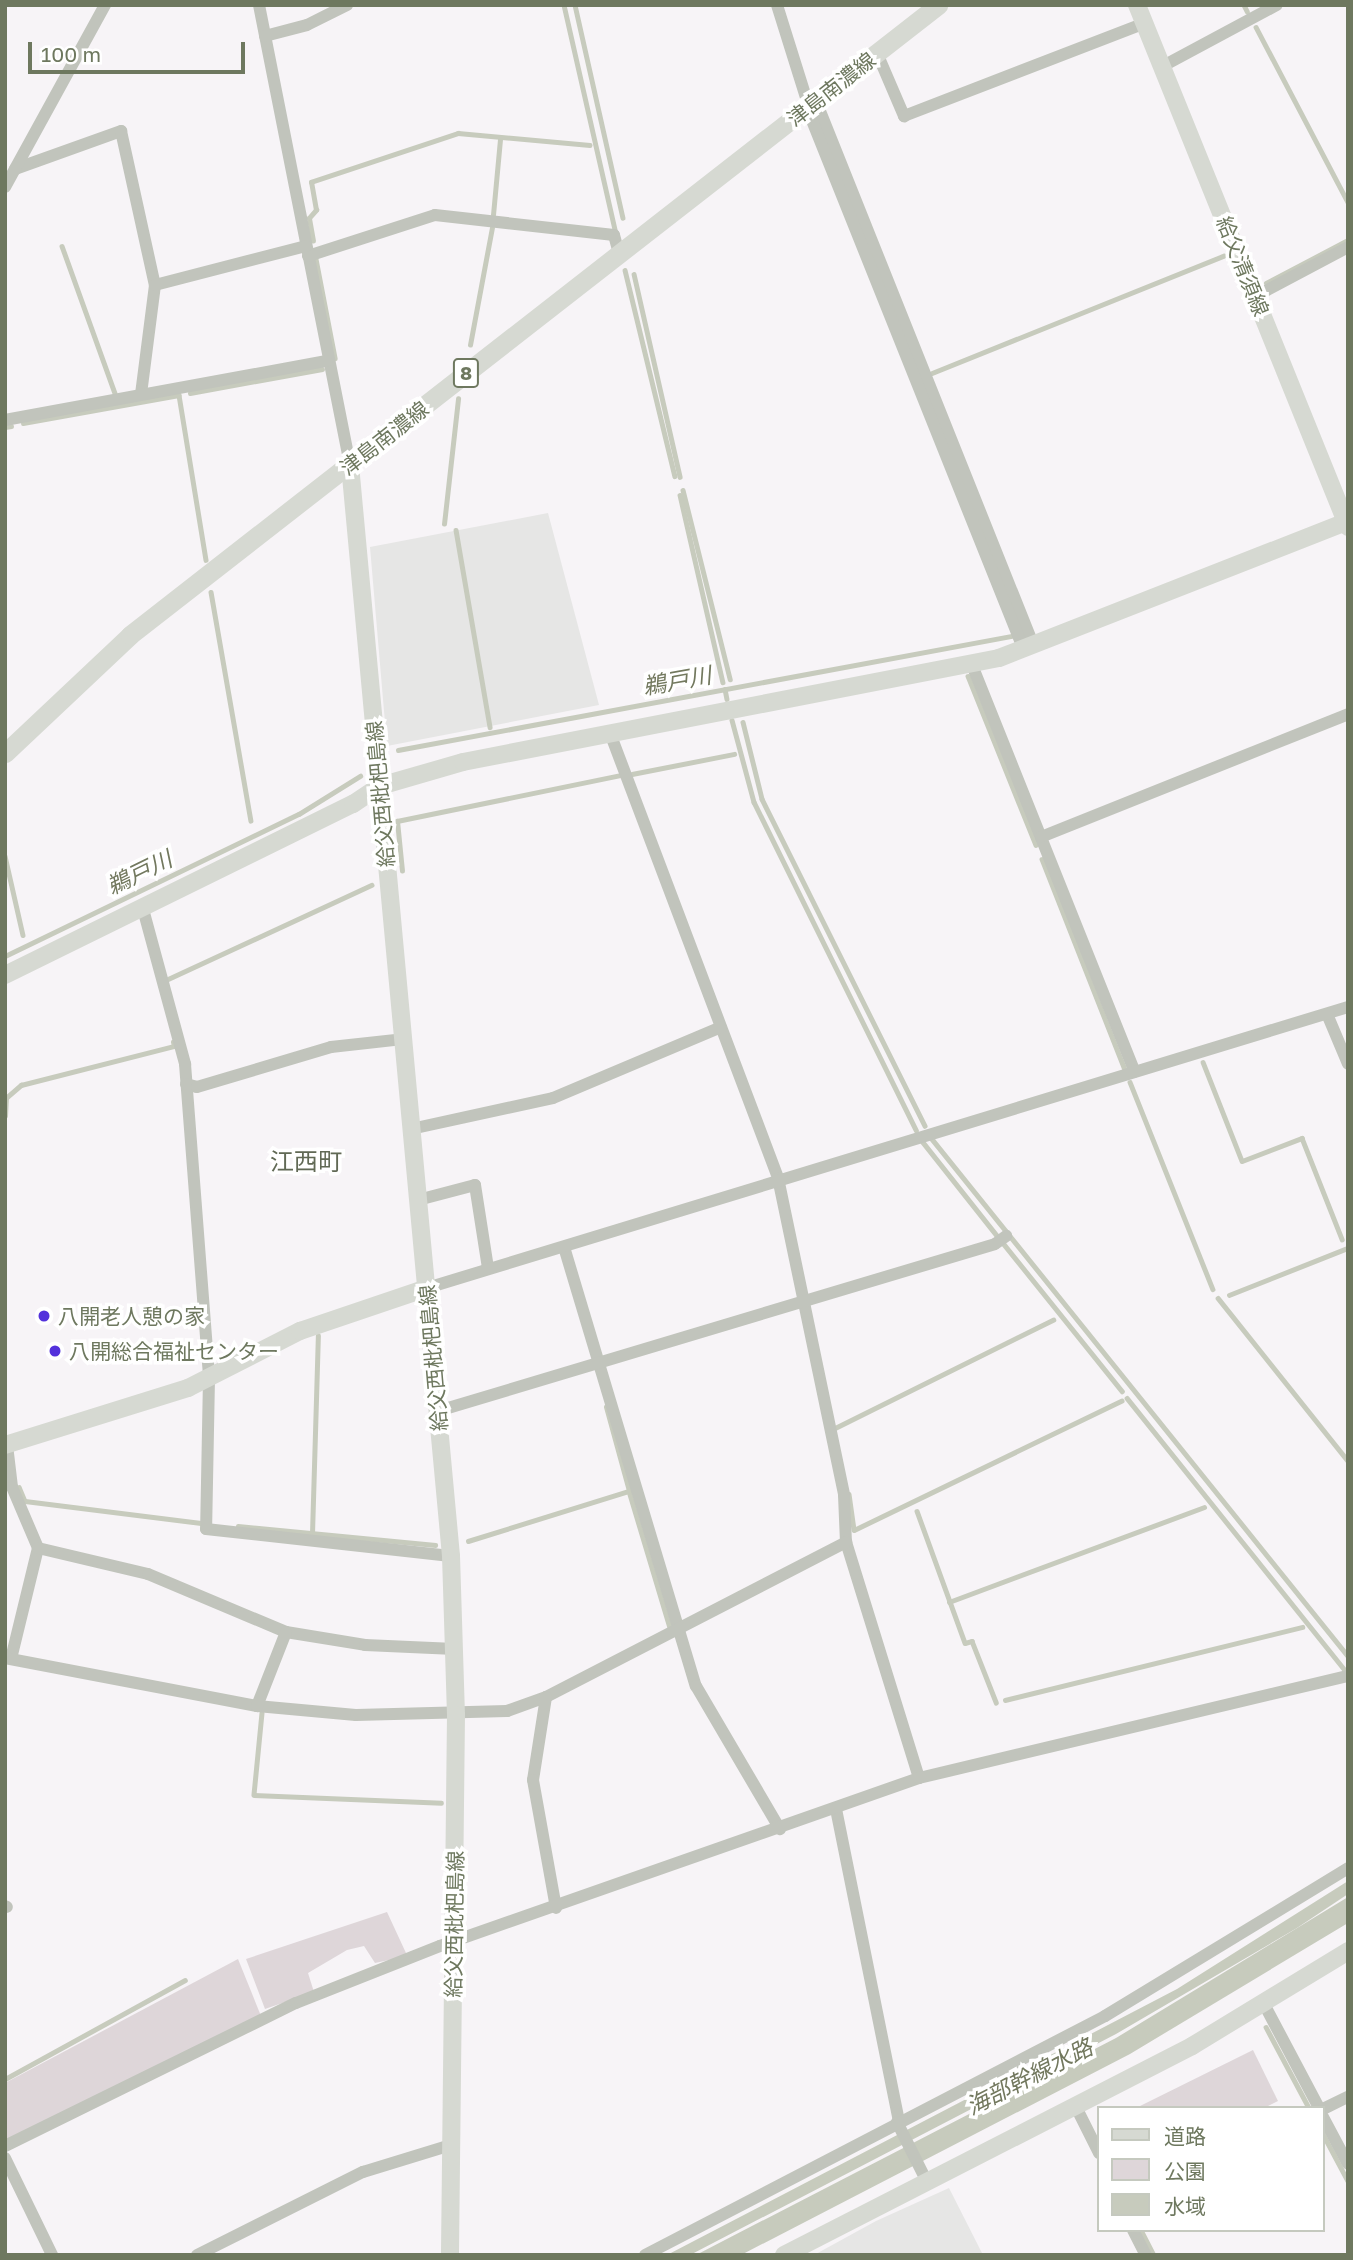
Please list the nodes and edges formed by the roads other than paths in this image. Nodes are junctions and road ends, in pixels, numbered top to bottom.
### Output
1 (259, 5) edge
2 (347, 5) edge
3 (777, 5) edge
4 (938, 5) edge
5 (1138, 5) edge
6 (1277, 5) edge
7 (108, 6) edge
8 (1145, 23) junction
9 (265, 36) junction
10 (877, 53) junction
11 (1163, 66) junction
12 (810, 105) junction
13 (15, 169) junction
14 (6, 184) edge
15 (1348, 247) edge
16 (307, 251) junction
17 (619, 254) junction
18 (155, 285) junction
19 (1255, 296) junction
20 (327, 361) junction
21 (141, 394) junction
22 (5, 420) edge
23 (349, 465) junction
24 (1347, 523) edge
25 (1028, 646) junction
26 (972, 665) junction
27 (1348, 714) edge
28 (610, 733) junction
29 (5, 753) edge
30 (380, 786) junction
31 (1041, 836) junction
32 (144, 909) junction
33 (5, 975) edge
34 (1348, 1007) edge
35 (1327, 1014) junction
36 (721, 1027) junction
37 (402, 1039) junction
38 (1348, 1063) edge
39 (1135, 1072) junction
40 (186, 1084) junction
41 (411, 1129) junction
42 (778, 1178) junction
43 (418, 1200) junction
44 (1006, 1236) dead end
45 (564, 1247) junction
46 (488, 1268) junction
47 (426, 1288) junction
48 (802, 1302) junction
49 (599, 1363) junction
50 (209, 1378) junction
51 (438, 1411) junction
52 (6, 1443) edge
53 (846, 1542) junction
54 (38, 1548) junction
55 (451, 1556) junction
56 (677, 1629) junction
57 (286, 1632) junction
58 (455, 1649) junction
59 (8, 1658) edge
60 (1348, 1675) edge
61 (546, 1697) junction
62 (257, 1706) junction
63 (456, 1715) junction
64 (919, 1778) junction
65 (836, 1809) junction
66 (780, 1829) junction
67 (1348, 1868) edge
68 (556, 1908) junction
69 (453, 1944) junction
70 (1348, 1951) edge
71 (1264, 2004) junction
72 (1348, 2097) edge
73 (1075, 2105) junction
74 (1319, 2106) edge
75 (1325, 2107) edge
76 (1325, 2121) edge
77 (899, 2124) junction
78 (451, 2144) junction
79 (5, 2146) edge
80 (1098, 2151) edge
81 (5, 2158) edge
82 (1348, 2164) edge
83 (927, 2182) junction
84 (1134, 2232) edge
85 (52, 2255) edge
86 (197, 2255) edge
87 (450, 2255) edge
88 (645, 2255) edge
89 (784, 2255) edge
90 (1146, 2255) edge

1 - 9 street
2 - 9 street
3 - 12 street
4 - 10 main road, 津島南濃線 / 8
5 - 8 street, 給父清須線
6 - 11 street
7 - 13 street
8 - 10 street
8 - 11 street, 給父清須線
9 - 16 street
10 - 12 main road, 津島南濃線 / 8
11 - 19 street, 給父清須線
12 - 17 main road, 津島南濃線 / 8
12 - 25 street
13 - 14 street
13 - 18 street
15 - 19 street
16 - 17 street
16 - 18 street
16 - 20 street
17 - 23 main road, 津島南濃線 / 8
18 - 21 street
19 - 24 street, 給父清須線
20 - 21 street
20 - 23 street
21 - 22 street
23 - 29 main road, 津島南濃線 / 8
23 - 30 street, 給父西枇杷島線
24 - 25 street
25 - 26 street
26 - 28 street
26 - 31 street
27 - 31 street
28 - 30 street
28 - 36 street
30 - 32 street
30 - 37 street, 給父西枇杷島線
31 - 39 street
32 - 33 street
32 - 40 street
34 - 35 street
35 - 38 street
35 - 39 street
36 - 41 street
36 - 42 street
37 - 40 street
37 - 41 street, 給父西枇杷島線
39 - 42 street
40 - 50 street
41 - 43 street, 給父西枇杷島線
42 - 45 street
42 - 48 street
43 - 46 street
43 - 47 street, 給父西枇杷島線
44 - 48 street
45 - 46 street
45 - 49 street
46 - 47 street
47 - 50 street
47 - 51 street, 給父西枇杷島線
48 - 49 street
48 - 53 street
49 - 51 street
49 - 56 street
50 - 52 street
50 - 55 street
51 - 55 street, 給父西枇杷島線
52 - 54 street
53 - 56 street
53 - 64 street
54 - 57 street
54 - 59 street
55 - 58 street, 給父西枇杷島線
56 - 61 street
56 - 66 street
57 - 58 street
57 - 62 street
58 - 63 street, 給父西枇杷島線
59 - 62 street
60 - 64 street
61 - 63 street
61 - 68 street
62 - 63 street
63 - 69 street, 給父西枇杷島線
64 - 65 street
65 - 66 street
65 - 77 street
66 - 68 street
67 - 77 street
68 - 69 street
69 - 78 street, 給父西枇杷島線
69 - 79 street
70 - 71 street
71 - 73 street
71 - 74 street
72 - 75 street
73 - 80 street
73 - 83 street
76 - 82 street
77 - 83 street
77 - 88 street
78 - 86 street
78 - 87 street, 給父西枇杷島線
81 - 85 street
83 - 89 street
84 - 90 street

